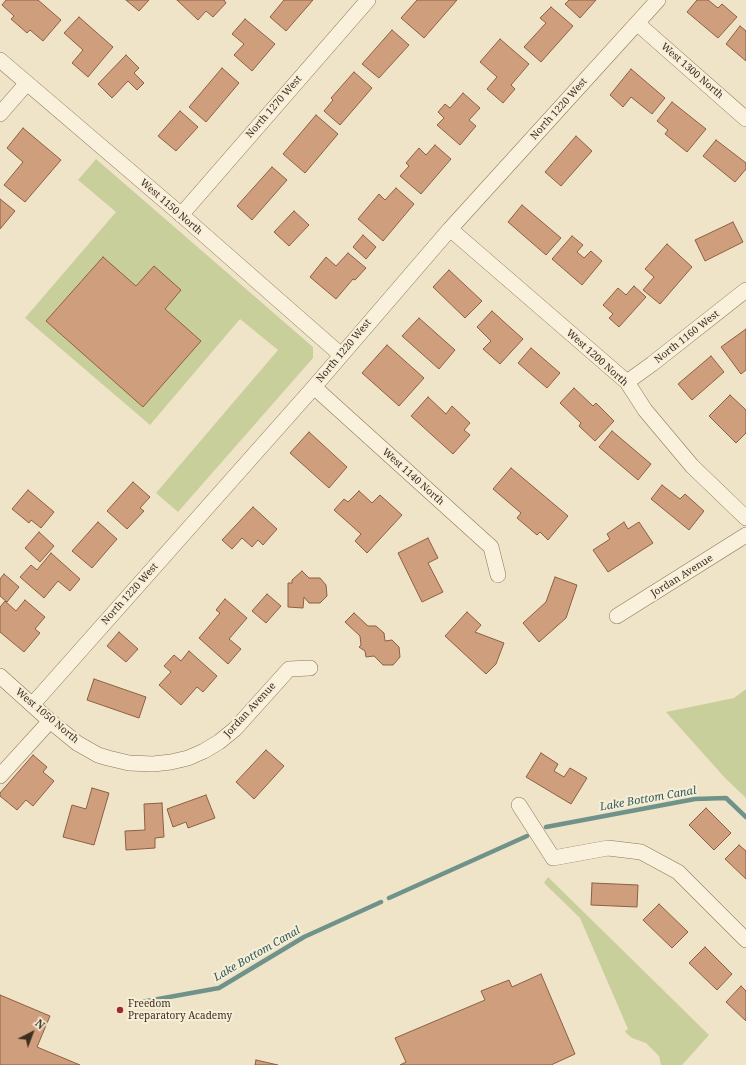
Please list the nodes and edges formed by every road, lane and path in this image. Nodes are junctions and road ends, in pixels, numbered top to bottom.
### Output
1 (368, 0) edge
2 (658, 0) edge
3 (638, 24) junction
4 (0, 60) edge
5 (27, 83) junction
6 (0, 114) edge
7 (746, 118) edge
8 (180, 215) junction
9 (450, 229) junction
10 (746, 290) edge
11 (341, 354) junction
12 (627, 382) junction
13 (314, 387) junction
14 (746, 518) edge
15 (746, 535) edge
16 (498, 575) dead end
17 (617, 616) dead end
18 (310, 668) dead end
19 (0, 676) edge
20 (32, 705) junction
21 (50, 721) junction
22 (142, 764) joint
23 (0, 776) edge
24 (519, 806) dead end
25 (746, 940) edge

1 - 8 street, North 1270 West
2 - 3 street, North 1220 West
3 - 7 street, West 1300 North
3 - 9 street, North 1220 West
4 - 5 street, West 1150 North
5 - 6 street
5 - 8 street, West 1150 North
8 - 11 street, West 1150 North
9 - 11 street, North 1220 West
9 - 12 street, West 1200 North
10 - 12 street, North 1160 West
11 - 13 street, North 1220 West
12 - 14 street, West 1200 North
13 - 16 street, West 1140 North
13 - 20 street, North 1220 West
15 - 17 street, Jordan Avenue
18 - 22 street, Jordan Avenue
19 - 20 street, West 1050 North
20 - 21 street, West 1050 North
21 - 22 street, West 1050 North
21 - 23 street
24 - 25 street

